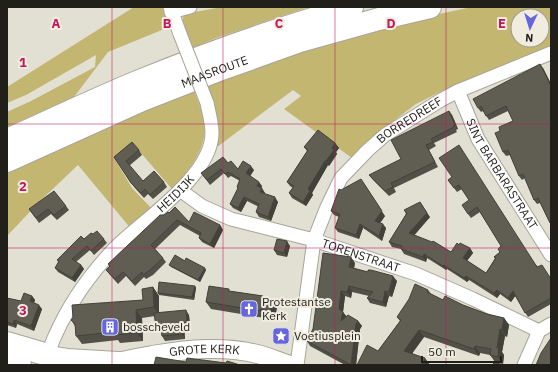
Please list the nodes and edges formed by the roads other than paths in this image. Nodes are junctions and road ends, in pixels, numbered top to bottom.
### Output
1 (190, 7) edge
2 (352, 7) edge
3 (430, 7) edge
4 (170, 9) edge
5 (551, 52) edge
6 (458, 91) junction
7 (7, 140) edge
8 (7, 161) edge
9 (180, 190) junction
10 (314, 240) junction
11 (551, 255) edge
12 (551, 324) edge
13 (539, 331) junction
14 (7, 343) edge
15 (47, 360) edge
16 (7, 361) edge
17 (113, 363) edge
18 (20, 365) edge
19 (290, 365) edge
20 (297, 365) edge
21 (524, 365) edge

1 - 4 street, HEIDIJK
2 - 7 highway, MAASROUTE
3 - 8 highway, MAASROUTE
4 - 9 street, HEIDIJK, bridge
5 - 6 street, BORREDREEF
6 - 10 street, BORREDREEF
6 - 11 street, SINT BARBARASTRAAT
9 - 10 street, TORENSTRAAT
9 - 15 street, HEIDIJK
10 - 13 street, TORENSTRAAT
10 - 20 street, BORREDREEF
12 - 13 street
13 - 21 street
14 - 15 highway
15 - 17 main road, GROTE KERK
16 - 18 highway
17 - 19 main road, GROTE KERK

